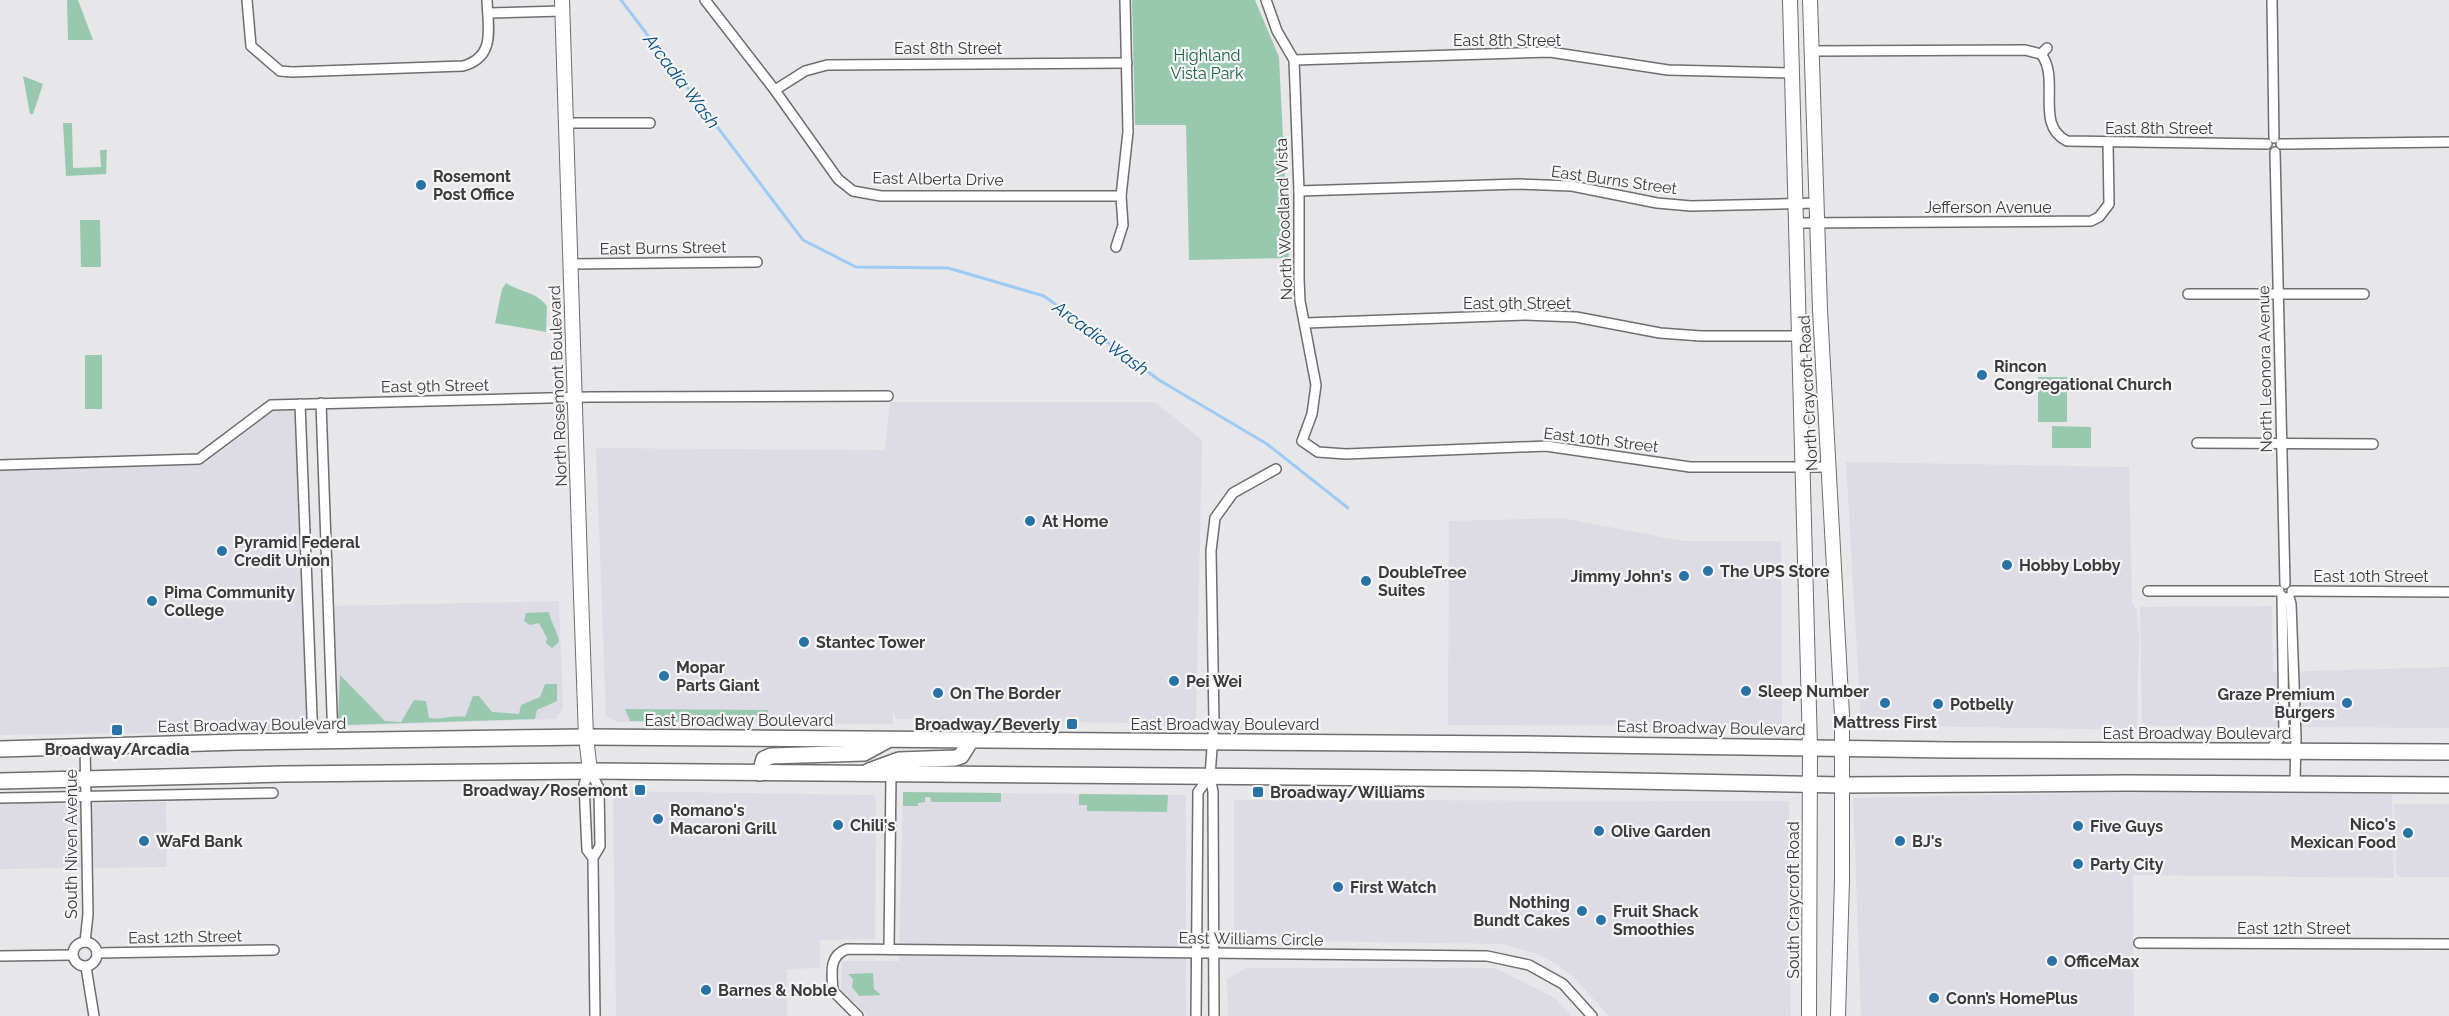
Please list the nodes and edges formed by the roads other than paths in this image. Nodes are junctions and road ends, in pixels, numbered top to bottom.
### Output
1 (247, 0) edge
2 (487, 0) edge
3 (524, 0) edge
4 (705, 0) edge
5 (1125, 0) edge
6 (1266, 0) edge
7 (1790, 0) edge
8 (1810, 0) edge
9 (2272, 0) edge
10 (562, 5) edge
11 (524, 12) junction
12 (488, 13) junction
13 (1811, 51) junction
14 (1293, 60) junction
15 (1127, 63) junction
16 (1792, 73) junction
17 (775, 90) junction
18 (566, 123) junction
19 (650, 123) dead end
20 (2274, 142) junction
21 (2449, 142) edge
22 (2108, 143) junction
23 (1299, 191) junction
24 (1121, 196) junction
25 (1797, 203) junction
26 (1817, 203) junction
27 (1797, 223) junction
28 (1817, 224) junction
29 (1116, 247) dead end
30 (757, 262) dead end
31 (570, 264) junction
32 (2188, 294) dead end
33 (2364, 294) dead end
34 (2278, 296) junction
35 (1306, 323) junction
36 (1798, 336) junction
37 (888, 396) dead end
38 (576, 397) junction
39 (321, 403) junction
40 (300, 404) junction
41 (1302, 441) joint
42 (2197, 443) dead end
43 (2282, 444) junction
44 (2373, 444) dead end
45 (0, 465) edge
46 (1828, 467) junction
47 (1803, 468) junction
48 (1276, 469) dead end
49 (2148, 591) dead end
50 (2285, 592) junction
51 (2449, 592) edge
52 (2289, 704) junction
53 (586, 737) junction
54 (889, 739) junction
55 (971, 740) junction
56 (333, 741) junction
57 (1212, 741) junction
58 (313, 742) junction
59 (85, 746) junction
60 (1810, 747) junction
61 (0, 749) edge
62 (1841, 749) junction
63 (2270, 751) junction
64 (2296, 752) junction
65 (2449, 752) edge
66 (590, 771) junction
67 (760, 773) junction
68 (861, 774) junction
69 (891, 774) junction
70 (1210, 776) junction
71 (86, 779) junction
72 (0, 781) edge
73 (1810, 784) junction
74 (2295, 784) junction
75 (1842, 785) junction
76 (2449, 785) edge
77 (273, 793) dead end
78 (87, 796) junction
79 (0, 798) edge
80 (593, 858) junction
81 (85, 942) junction
82 (2139, 943) dead end
83 (2449, 944) edge
84 (889, 949) junction
85 (274, 950) dead end
86 (97, 953) junction
87 (1196, 953) junction
88 (1214, 954) junction
89 (72, 955) junction
90 (0, 956) edge
91 (86, 967) junction
92 (94, 1016) edge
93 (595, 1016) edge
94 (858, 1016) edge
95 (1196, 1016) edge
96 (1214, 1016) edge
97 (1592, 1016) edge
98 (1809, 1016) edge
99 (1839, 1016) edge

1 - 12 street
2 - 12 street
3 - 11 street
4 - 17 street, East Alberta Drive
5 - 15 street
6 - 14 street, North Woodland Vista
7 - 16 main road, North Craycroft Road
8 - 13 main road, North Craycroft Road
9 - 20 street
10 - 11 street
10 - 18 main road, North Rosemont Boulevard
11 - 12 street
13 - 22 street, East 8th Street
13 - 26 main road, North Craycroft Road
14 - 16 street, East 8th Street
14 - 23 street, North Woodland Vista
15 - 17 street, East 8th Street
15 - 24 street
16 - 25 main road, North Craycroft Road
17 - 24 street, East Alberta Drive
18 - 19 street
18 - 31 main road, North Rosemont Boulevard
20 - 21 street, East 8th Street
20 - 22 street, East 8th Street
20 - 34 street, North Leonora Avenue
22 - 28 street, Jefferson Avenue
23 - 25 street, East Burns Street
23 - 35 street, North Woodland Vista
24 - 29 street
25 - 26 street, East Burns Street
25 - 27 main road, North Craycroft Road
26 - 28 main road, North Craycroft Road
27 - 28 street, Jefferson Avenue
27 - 36 main road, North Craycroft Road
28 - 46 main road, North Craycroft Road
30 - 31 street, East Burns Street
31 - 38 main road, North Rosemont Boulevard
32 - 34 street
33 - 34 street
34 - 43 street, North Leonora Avenue
35 - 36 street, East 9th Street
35 - 41 street, North Woodland Vista
36 - 47 main road, North Craycroft Road
37 - 38 street, East 9th Street
38 - 39 street, East 9th Street
38 - 53 main road, North Rosemont Boulevard
39 - 40 street, East 9th Street
39 - 56 street
40 - 45 street, East 9th Street
40 - 58 street
41 - 47 street, East 10th Street
42 - 43 street
43 - 44 street
43 - 50 street, North Leonora Avenue
46 - 47 street, East 10th Street
46 - 62 main road, North Craycroft Road
47 - 60 main road, North Craycroft Road
48 - 57 street
49 - 50 street, East 10th Street
50 - 51 street, East 10th Street
50 - 52 street, North Leonora Avenue
52 - 63 street, North Leonora Avenue
52 - 64 street, North Leonora Avenue
53 - 54 main road, East Broadway Boulevard
53 - 56 main road, East Broadway Boulevard
53 - 66 main road, North Rosemont Boulevard
54 - 55 main road, East Broadway Boulevard
54 - 67 main road
55 - 57 main road, East Broadway Boulevard
55 - 68 main road
56 - 58 main road, East Broadway Boulevard
57 - 60 main road, East Broadway Boulevard
57 - 70 street
58 - 59 main road, East Broadway Boulevard
59 - 61 main road, East Broadway Boulevard
59 - 71 street, South Niven Avenue
60 - 62 main road, East Broadway Boulevard
60 - 73 main road, North Craycroft Road
62 - 63 main road, East Broadway Boulevard
62 - 75 main road, North Craycroft Road
63 - 64 main road, East Broadway Boulevard
64 - 65 main road, East Broadway Boulevard
64 - 74 street, North Leonora Avenue
66 - 67 main road
66 - 71 main road
66 - 80 street
66 - 80 street
67 - 68 main road
68 - 69 main road
69 - 70 main road
69 - 84 street
70 - 73 main road
70 - 87 street
70 - 88 street
71 - 72 main road
71 - 78 street, South Niven Avenue
73 - 75 main road
73 - 98 main road, South Craycroft Road
74 - 75 main road
74 - 76 main road
75 - 99 main road
77 - 78 street
78 - 79 street
78 - 81 street, South Niven Avenue
80 - 93 street
81 - 86 street
81 - 89 street
82 - 83 street, East 12th Street
84 - 87 street, East Williams Circle
84 - 94 street, East Williams Circle
85 - 86 street, East 12th Street
86 - 91 street
87 - 88 street, East Williams Circle
87 - 95 street
88 - 96 street
88 - 97 street, East Williams Circle
89 - 90 street
89 - 91 street
91 - 92 street

